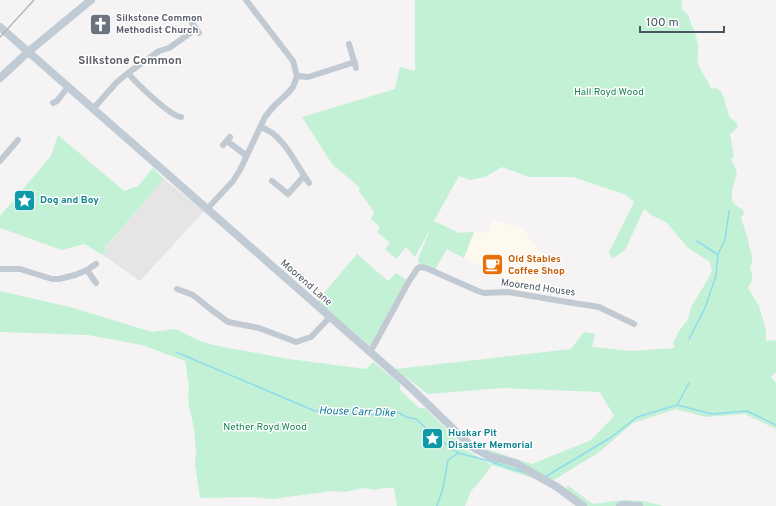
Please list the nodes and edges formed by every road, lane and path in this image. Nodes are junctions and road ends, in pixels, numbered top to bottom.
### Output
1 (91, 0) edge
2 (246, 0) edge
3 (190, 20) dead end
4 (0, 27) edge
5 (349, 48) dead end
6 (28, 52) junction
7 (128, 73) junction
8 (297, 76) junction
9 (0, 78) edge
10 (68, 88) junction
11 (53, 103) dead end
12 (93, 109) junction
13 (181, 117) dead end
14 (260, 128) junction
15 (18, 140) dead end
16 (226, 141) dead end
17 (247, 156) junction
18 (0, 161) edge
19 (304, 176) junction
20 (272, 181) dead end
21 (309, 183) dead end
22 (207, 209) junction
23 (96, 264) dead end
24 (0, 269) edge
25 (87, 270) junction
26 (96, 283) dead end
27 (177, 289) dead end
28 (330, 317) junction
29 (634, 324) dead end
30 (370, 352) junction
31 (583, 506) edge
32 (620, 506) edge
33 (639, 506) edge

1 - 6 street
2 - 8 street
3 - 7 street
4 - 6 street, Moorend Lane
5 - 8 street
6 - 9 street
6 - 10 street, Moorend Lane
7 - 12 street
7 - 13 street
8 - 14 street
10 - 11 street
10 - 12 street, Moorend Lane
12 - 22 street, Moorend Lane
14 - 17 street
14 - 19 street
15 - 18 street
16 - 17 street
17 - 22 street
19 - 20 street
19 - 21 street
22 - 28 street, Moorend Lane
23 - 25 street
24 - 25 street
25 - 26 street
27 - 28 street
28 - 30 street, Moorend Lane
29 - 30 street, Moorend Houses
30 - 31 street, Moorend Lane
32 - 33 street

